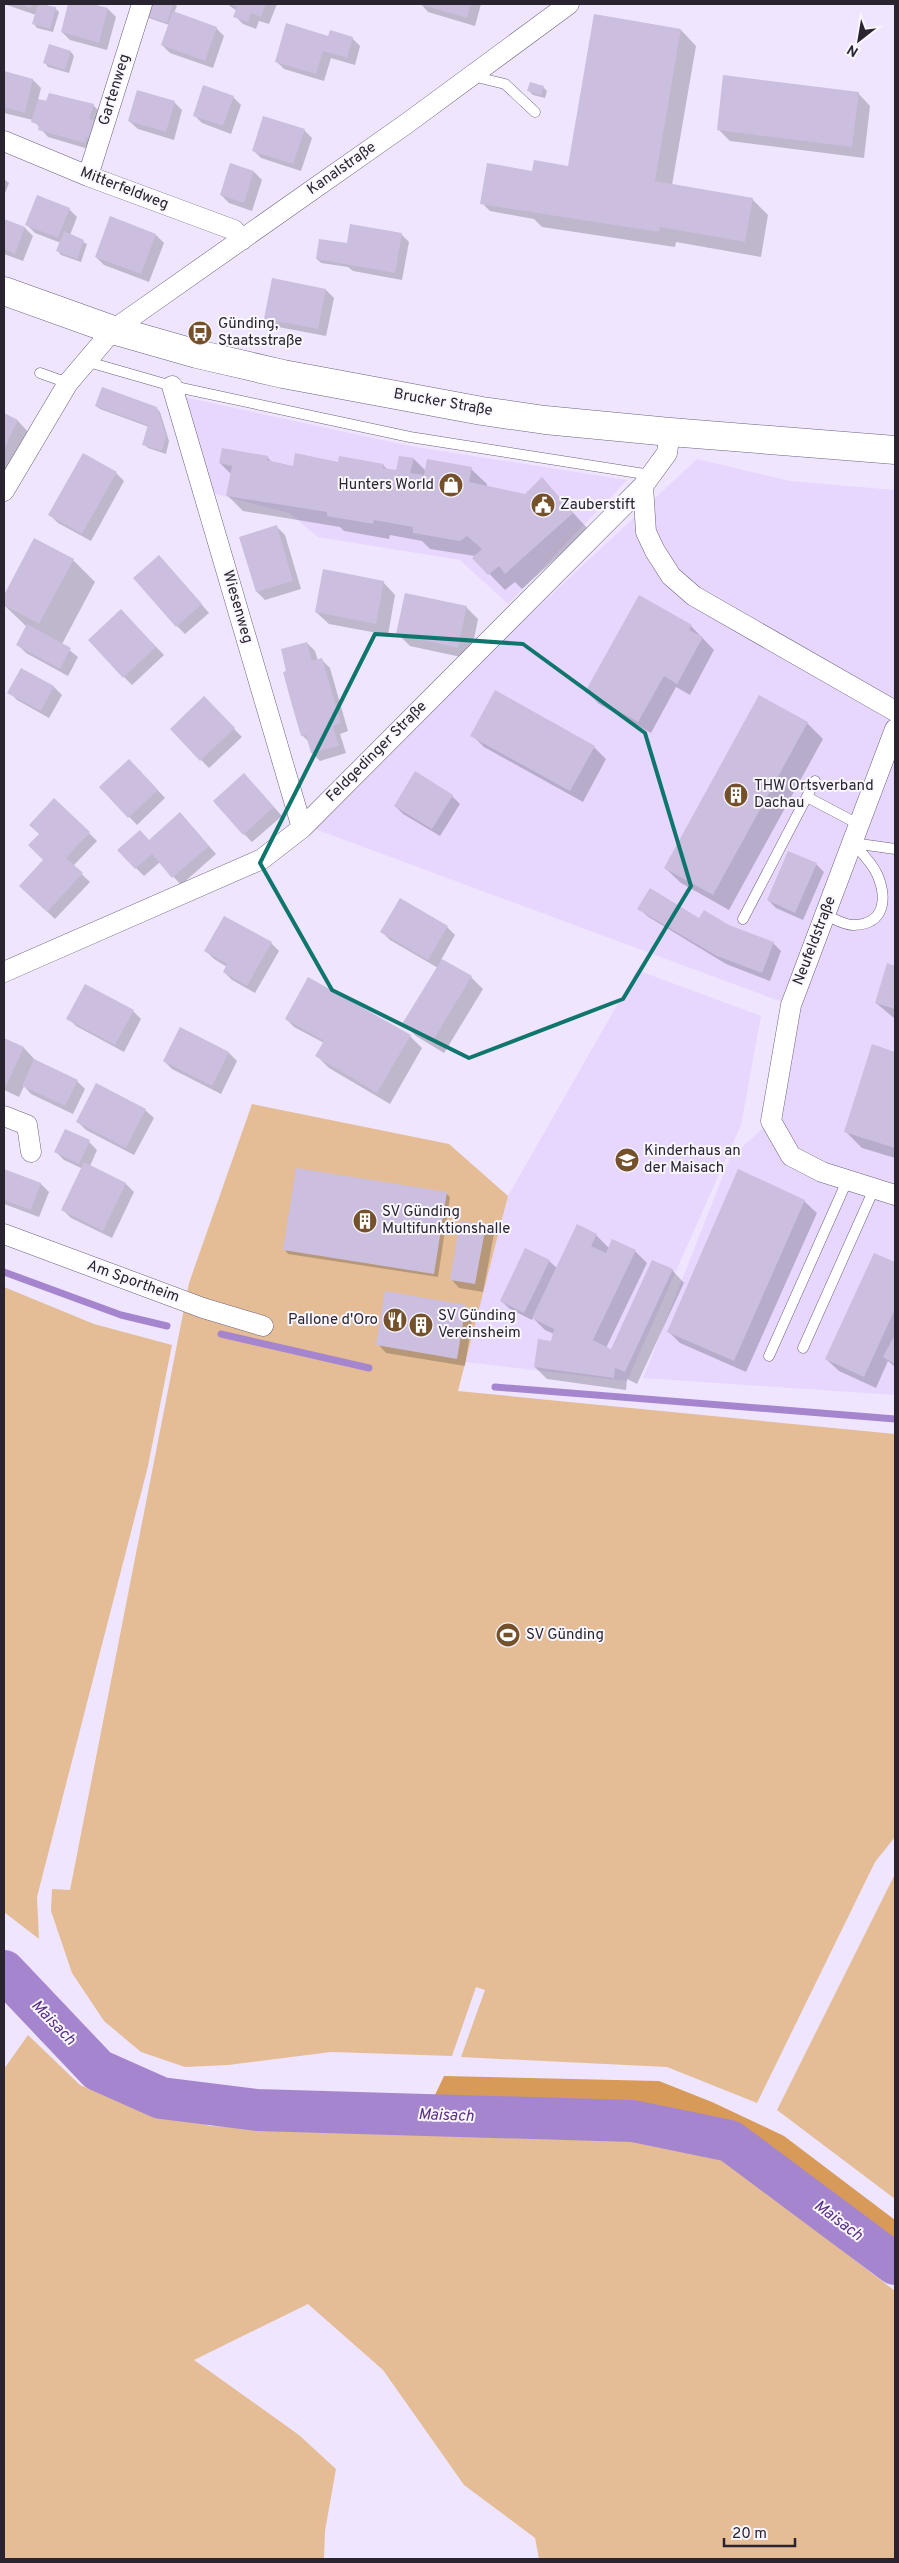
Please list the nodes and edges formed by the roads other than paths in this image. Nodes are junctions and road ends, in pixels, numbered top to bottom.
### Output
1 (142, 4) edge
2 (569, 4) edge
3 (472, 76) junction
4 (535, 112) dead end
5 (4, 141) edge
6 (88, 176) junction
7 (242, 240) junction
8 (4, 291) edge
9 (112, 330) junction
10 (84, 361) junction
11 (40, 373) dead end
12 (68, 383) junction
13 (172, 386) junction
14 (670, 432) junction
15 (895, 450) edge
16 (647, 481) junction
17 (4, 491) edge
18 (895, 711) edge
19 (895, 729) edge
20 (815, 781) dead end
21 (807, 797) junction
22 (302, 828) junction
23 (857, 834) junction
24 (895, 849) edge
25 (825, 915) junction
26 (743, 918) dead end
27 (4, 972) edge
28 (4, 1116) edge
29 (31, 1152) dead end
30 (847, 1181) junction
31 (874, 1189) junction
32 (895, 1196) edge
33 (4, 1234) edge
34 (263, 1326) dead end
35 (803, 1348) dead end
36 (769, 1356) dead end

1 - 6 street, Gartenweg
2 - 3 street, Kanalstraße
3 - 4 lane
3 - 7 street, Kanalstraße
5 - 6 street, Mitterfeldweg
6 - 7 street, Mitterfeldweg
7 - 9 street, Kanalstraße
8 - 9 main road, Brucker Straße
9 - 10 street, Kanalstraße
9 - 14 main road, Brucker Straße
10 - 12 street, Kanalstraße
10 - 13 lane
11 - 12 lane
12 - 17 street, Kanalstraße
13 - 16 lane
13 - 22 street, Wiesenweg
14 - 15 main road, Brucker Straße
14 - 16 street, Feldgedinger Straße
16 - 18 street
16 - 22 street, Feldgedinger Straße
19 - 23 street, Neufeldstraße
20 - 21 lane
21 - 23 lane
21 - 26 lane
22 - 27 street, Feldgedinger Straße
23 - 24 lane
23 - 25 street, Neufeldstraße
23 - 25 lane
25 - 30 street, Neufeldstraße
28 - 29 street
30 - 31 street
30 - 36 lane
31 - 32 street
31 - 35 lane
33 - 34 street, Am Sportheim

